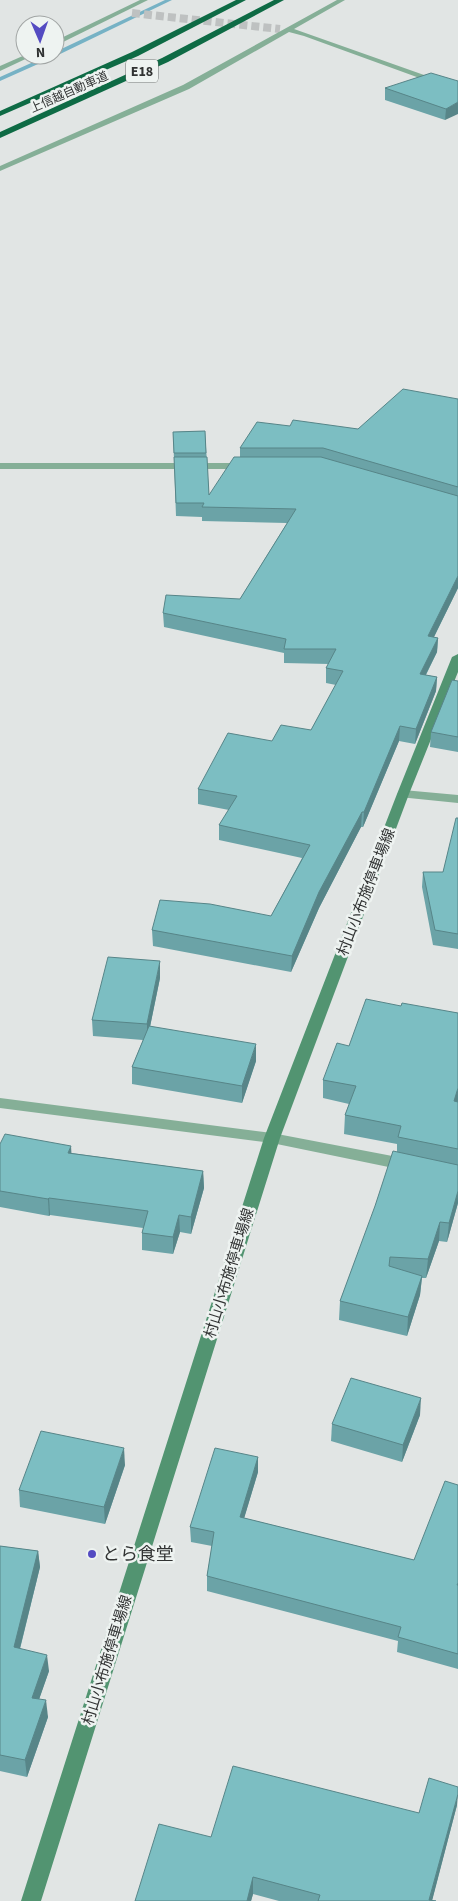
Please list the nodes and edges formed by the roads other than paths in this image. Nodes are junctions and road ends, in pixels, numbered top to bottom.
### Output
1 (145, 0) edge
2 (242, 0) edge
3 (280, 0) edge
4 (342, 0) edge
5 (123, 12) junction
6 (132, 14) tunnel mouth
7 (280, 29) tunnel mouth
8 (291, 30) junction
9 (65, 39) edge
10 (15, 62) edge
11 (0, 69) edge
12 (458, 90) edge
13 (0, 114) edge
14 (0, 135) edge
15 (0, 169) edge
16 (0, 466) edge
17 (254, 466) edge
18 (458, 657) edge
19 (403, 794) junction
20 (458, 799) edge
21 (0, 1103) edge
22 (272, 1138) junction
23 (421, 1168) edge
24 (32, 1901) edge

1 - 5 street
2 - 13 highway, 上信越自動車道 / E18
3 - 14 highway, 上信越自動車道 / E18
4 - 8 street
5 - 6 street
5 - 9 street
7 - 8 street
8 - 12 street
8 - 15 street
10 - 11 street
16 - 17 street
18 - 19 main road, 村山小布施停車場線
19 - 20 street
19 - 22 main road, 村山小布施停車場線
21 - 22 street
22 - 23 street
22 - 24 main road, 村山小布施停車場線

